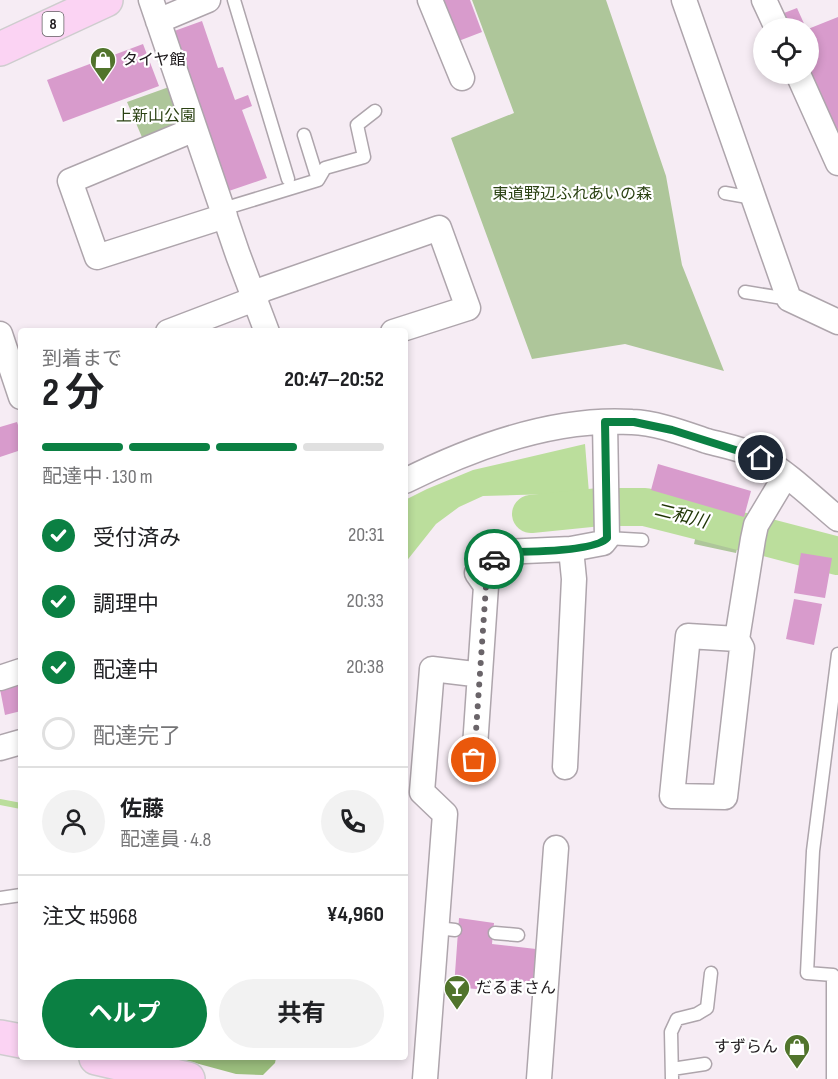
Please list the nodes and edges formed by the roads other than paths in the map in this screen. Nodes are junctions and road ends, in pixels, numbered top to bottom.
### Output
1 (106, 0) edge
2 (208, 0) edge
3 (234, 0) edge
4 (430, 0) edge
5 (684, 0) edge
6 (764, 0) edge
7 (155, 10) edge
8 (772, 18) edge
9 (0, 49) edge
10 (462, 78) dead end
11 (802, 84) edge
12 (375, 111) dead end
13 (195, 129) junction
14 (304, 135) dead end
15 (838, 163) edge
16 (288, 179) dead end
17 (318, 180) junction
18 (725, 193) dead end
19 (753, 198) junction
20 (224, 212) junction
21 (745, 292) dead end
22 (255, 297) junction
23 (789, 299) junction
24 (838, 322) edge
25 (178, 328) edge
26 (266, 328) edge
27 (406, 328) edge
28 (0, 334) edge
29 (18, 388) edge
30 (605, 422) junction
31 (786, 475) junction
32 (408, 480) edge
33 (838, 519) edge
34 (607, 538) junction
35 (642, 540) dead end
36 (572, 549) junction
37 (737, 639) junction
38 (838, 654) edge
39 (18, 673) edge
40 (474, 674) dead end
41 (0, 678) edge
42 (18, 743) edge
43 (0, 748) edge
44 (474, 760) dead end
45 (565, 767) dead end
46 (556, 848) dead end
47 (18, 895) edge
48 (0, 898) edge
49 (495, 933) dead end
50 (518, 935) dead end
51 (711, 973) dead end
52 (0, 1037) edge
53 (18, 1040) edge
54 (104, 1060) edge
55 (705, 1064) dead end
56 (672, 1074) edge
57 (168, 1077) edge
58 (426, 1079) edge
59 (539, 1079) edge
60 (833, 1079) edge

1 - 9 main road, 8
2 - 7 street
3 - 16 lane
4 - 10 street
5 - 19 street
6 - 8 street
7 - 13 street
11 - 15 street
12 - 17 lane
13 - 20 street
13 - 20 street
14 - 17 lane
17 - 20 lane
18 - 19 lane
19 - 23 street
20 - 22 street
21 - 23 lane
22 - 25 street
22 - 26 street
22 - 27 street
23 - 24 street
28 - 29 street
30 - 31 street
30 - 32 street
30 - 34 street
31 - 33 street
31 - 37 street
34 - 35 lane
34 - 36 street
36 - 44 street
36 - 45 street
37 - 37 street
38 - 60 lane
39 - 41 street
40 - 58 street
42 - 43 street
46 - 59 street
47 - 48 lane
49 - 50 lane
51 - 56 lane
52 - 53 main road
54 - 57 main road
55 - 56 lane

